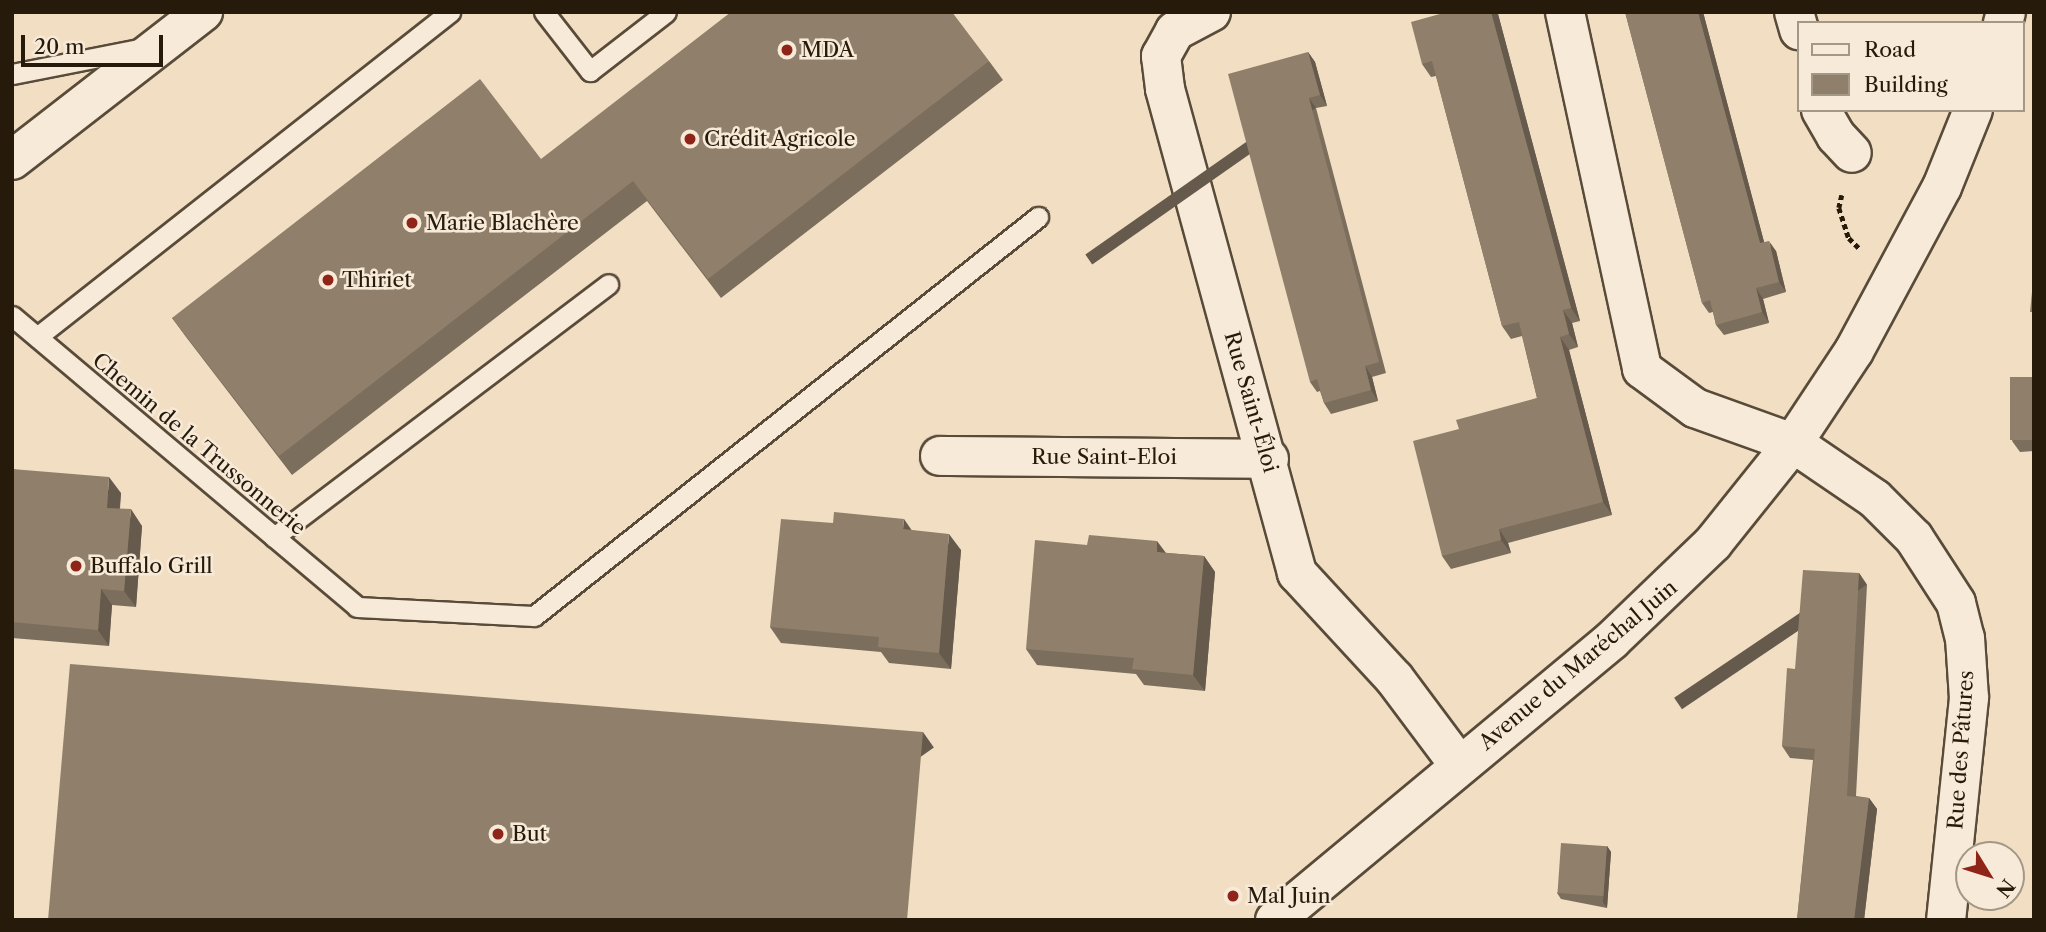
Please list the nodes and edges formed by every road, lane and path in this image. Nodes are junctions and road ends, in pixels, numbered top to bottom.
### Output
1 (203, 12) edge
2 (450, 12) edge
3 (544, 12) edge
4 (666, 12) edge
5 (1211, 12) edge
6 (1565, 12) edge
7 (162, 45) junction
8 (12, 74) edge
9 (1822, 112) edge
10 (1972, 112) edge
11 (1852, 153) joint
12 (12, 160) edge
13 (1038, 217) dead end
14 (1894, 280) junction
15 (608, 284) dead end
16 (12, 316) edge
17 (37, 337) junction
18 (1794, 443) junction
19 (940, 456) dead end
20 (1269, 459) junction
21 (274, 537) junction
22 (1459, 765) junction
23 (1275, 920) edge
24 (1947, 920) edge

1 - 7 street
2 - 17 lane
3 - 4 lane
5 - 20 street, Rue Saint-Éloi
6 - 18 street
7 - 8 lane
7 - 12 street
9 - 11 street
10 - 14 street, Avenue du Maréchal Juin
11 - 14 path
13 - 21 lane, Chemin de la Trussonnerie
14 - 18 street, Avenue du Maréchal Juin
15 - 21 lane
16 - 17 lane, Chemin de la Trussonnerie
17 - 21 lane, Chemin de la Trussonnerie
18 - 22 street, Avenue du Maréchal Juin
18 - 24 street, Rue des Pâtures
19 - 20 street, Rue Saint-Eloi
20 - 22 street, Rue Saint-Éloi
22 - 23 street, Avenue du Maréchal Juin

